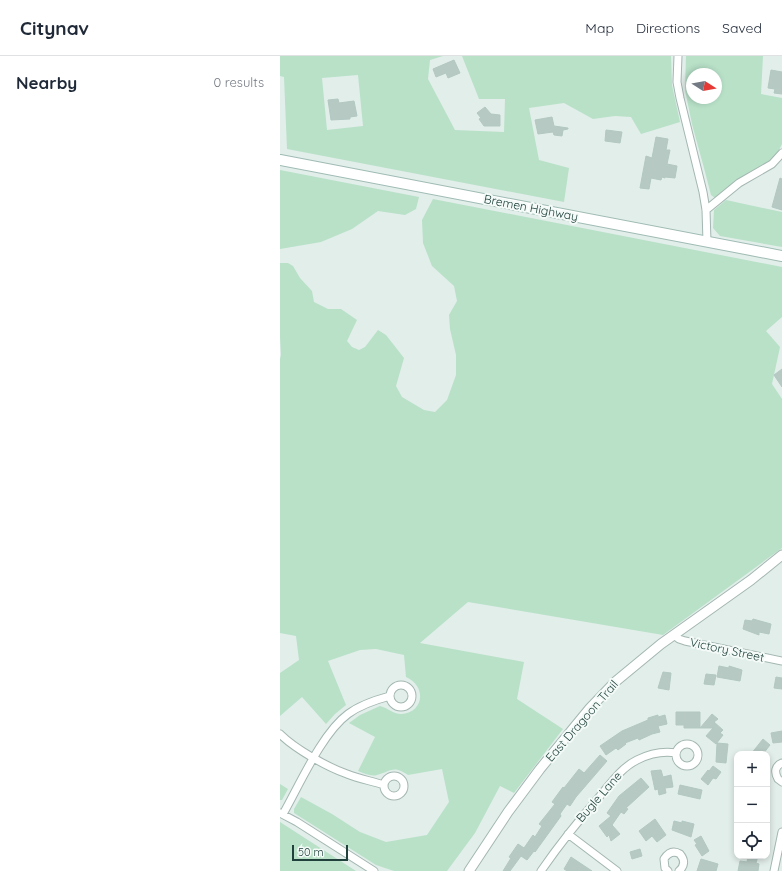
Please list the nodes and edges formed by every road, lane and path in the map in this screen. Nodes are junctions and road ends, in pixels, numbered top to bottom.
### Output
1 (678, 56) edge
2 (782, 153) edge
3 (280, 160) edge
4 (706, 210) junction
5 (707, 242) junction
6 (782, 256) edge
7 (782, 555) edge
8 (674, 635) junction
9 (782, 661) edge
10 (390, 696) dead end
11 (280, 734) edge
12 (676, 753) dead end
13 (314, 757) junction
14 (782, 763) edge
15 (782, 782) edge
16 (384, 785) dead end
17 (282, 814) edge
18 (782, 832) edge
19 (568, 834) junction
20 (374, 871) edge
21 (469, 871) edge
22 (541, 871) edge
23 (617, 871) edge
24 (667, 871) edge
25 (679, 871) edge
26 (774, 871) edge

1 - 4 street
2 - 4 street
3 - 5 main road, Bremen Highway
4 - 5 street
5 - 6 main road, Bremen Highway
7 - 8 street, East Dragoon Trail
8 - 9 street, Victory Street
8 - 21 street, East Dragoon Trail
10 - 13 street
11 - 13 street
12 - 19 street, Bugle Lane
13 - 16 street
13 - 17 street
14 - 15 street
17 - 20 street
18 - 26 street
19 - 22 street, Bugle Lane
19 - 23 street
24 - 25 street

